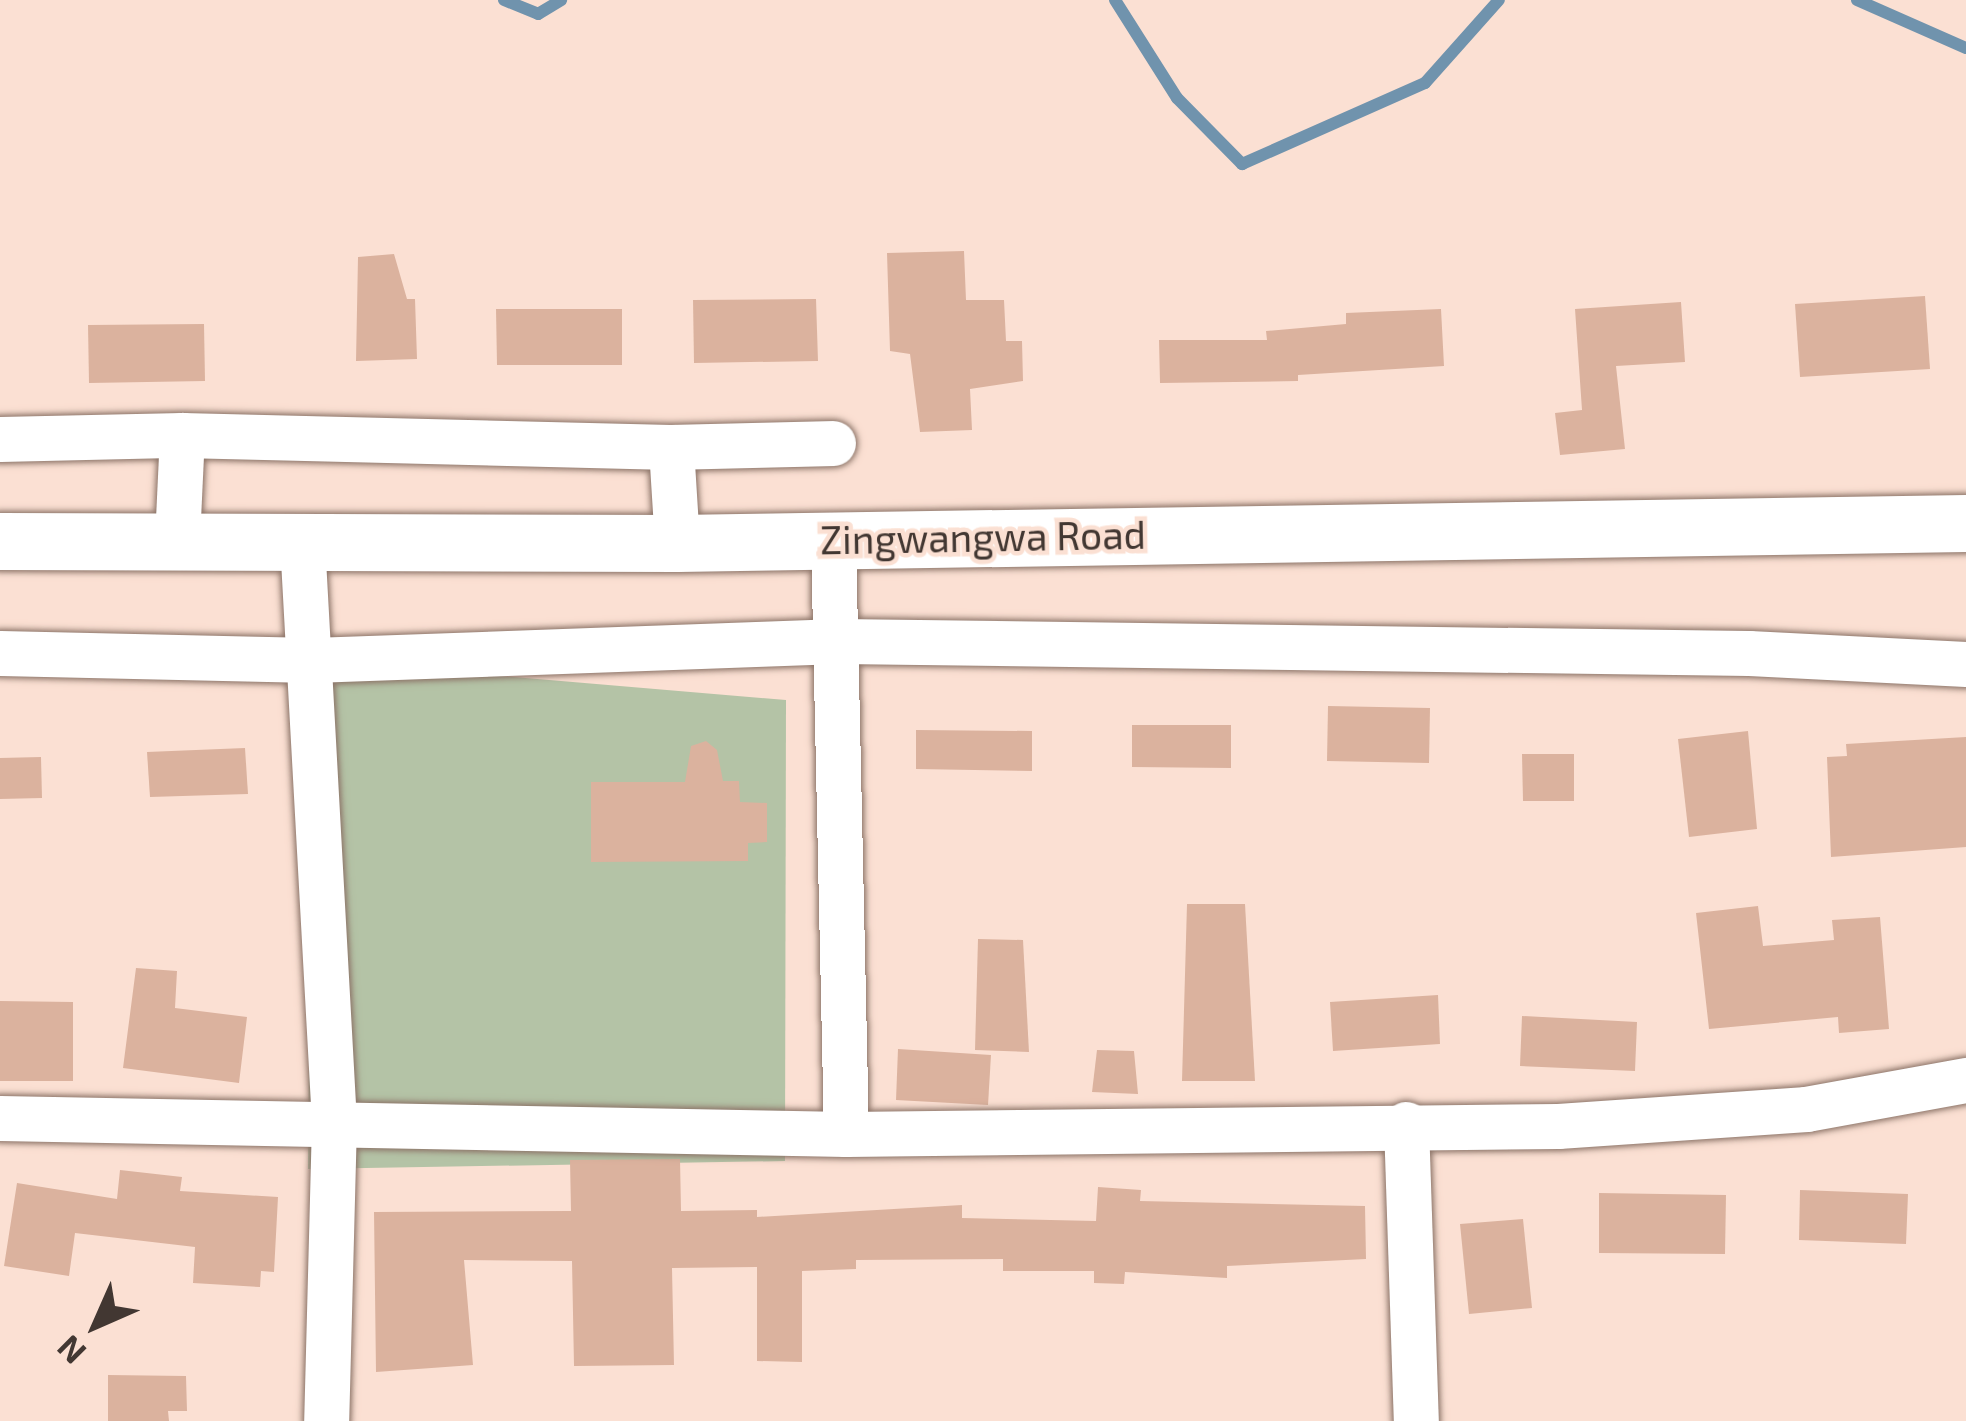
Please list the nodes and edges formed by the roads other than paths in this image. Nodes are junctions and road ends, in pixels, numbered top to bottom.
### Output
1 (182, 435) junction
2 (0, 439) edge
3 (833, 443) dead end
4 (671, 447) junction
5 (1966, 523) edge
6 (833, 539) junction
7 (176, 540) junction
8 (0, 541) edge
9 (302, 541) junction
10 (677, 543) junction
11 (839, 641) junction
12 (0, 653) edge
13 (312, 661) junction
14 (1966, 664) edge
15 (1966, 1080) edge
16 (0, 1118) edge
17 (334, 1122) junction
18 (1406, 1124) junction
19 (846, 1134) junction
20 (326, 1421) edge
21 (1416, 1421) edge

1 - 2 street
1 - 4 street
1 - 7 street
3 - 4 street
4 - 10 street
5 - 6 street, Zingwangwa Road
6 - 10 street, Zingwangwa Road
6 - 11 street
7 - 8 street, Zingwangwa Road
7 - 9 street, Zingwangwa Road
9 - 10 street, Zingwangwa Road
9 - 13 street
11 - 13 street
11 - 14 street
11 - 19 street
12 - 13 street
13 - 17 street
15 - 18 street
16 - 17 street
17 - 19 street
17 - 20 street
18 - 19 street
18 - 21 street

